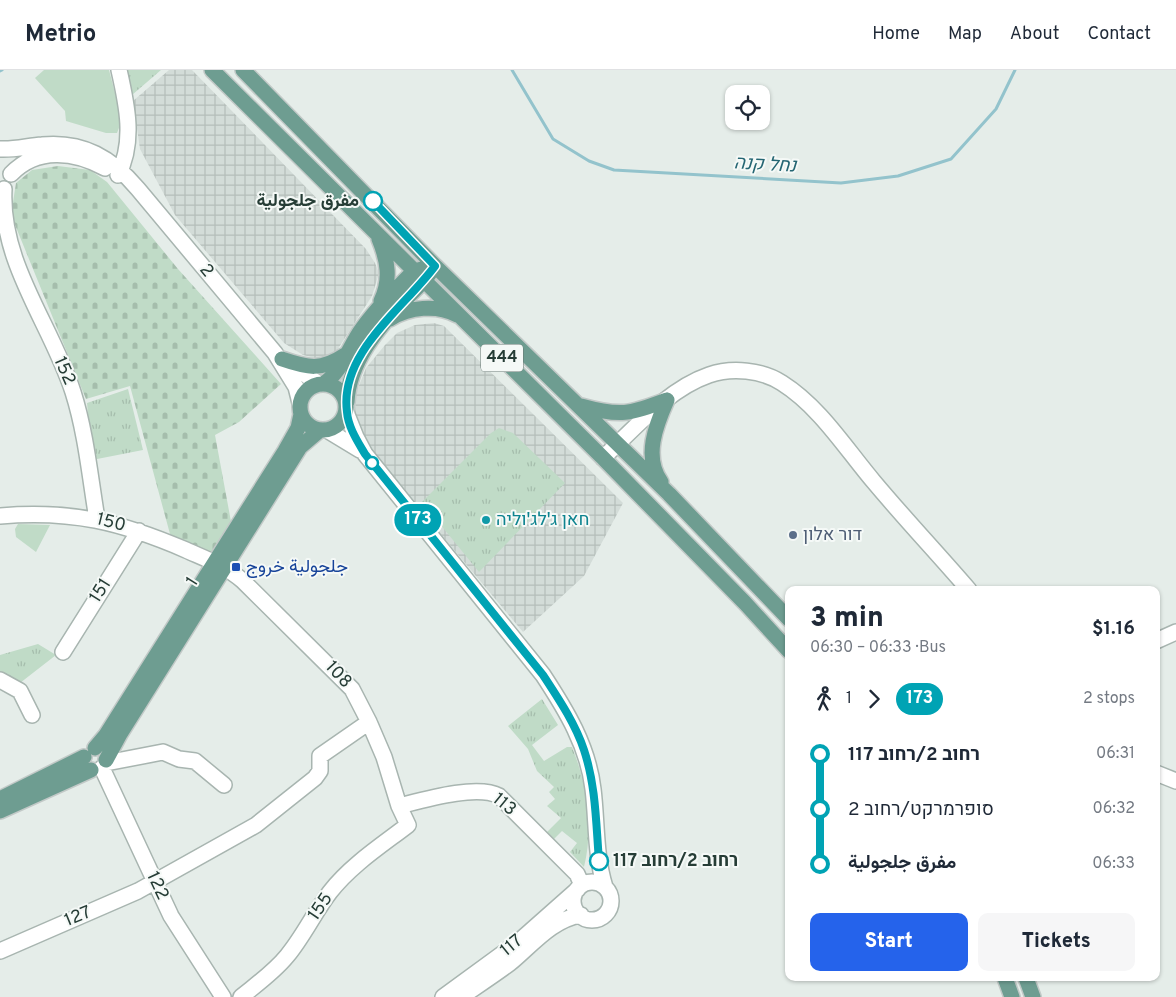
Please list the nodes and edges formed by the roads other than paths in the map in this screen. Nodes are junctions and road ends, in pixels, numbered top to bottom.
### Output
1 (119, 70) edge
2 (212, 70) edge
3 (243, 70) edge
4 (0, 150) edge
5 (120, 173) junction
6 (11, 174) junction
7 (2, 190) edge
8 (3, 223) edge
9 (375, 231) junction
10 (435, 266) junction
11 (419, 276) junction
12 (378, 308) junction
13 (462, 318) junction
14 (385, 322) junction
15 (346, 354) junction
16 (279, 356) junction
17 (321, 384) junction
18 (667, 400) junction
19 (580, 406) junction
20 (346, 407) junction
21 (301, 408) junction
22 (323, 430) junction
23 (618, 444) junction
24 (365, 454) junction
25 (603, 458) junction
26 (669, 494) junction
27 (0, 516) edge
28 (96, 519) junction
29 (139, 531) junction
30 (220, 565) junction
31 (966, 586) edge
32 (785, 615) edge
33 (1176, 632) edge
34 (1160, 639) edge
35 (785, 647) edge
36 (63, 652) dead end
37 (0, 680) edge
38 (32, 715) dead end
39 (369, 722) junction
40 (97, 761) junction
41 (1160, 775) edge
42 (1176, 782) edge
43 (224, 785) dead end
44 (0, 799) edge
45 (398, 806) junction
46 (0, 811) edge
47 (408, 824) joint
48 (598, 850) junction
49 (155, 882) junction
50 (583, 885) junction
51 (605, 887) junction
52 (580, 915) junction
53 (0, 951) edge
54 (1006, 981) edge
55 (1027, 981) edge
56 (223, 997) edge
57 (241, 997) edge
58 (443, 997) edge
59 (461, 997) edge
60 (1012, 997) edge
61 (1033, 997) edge

1 - 5 street
2 - 9 main road, 444
3 - 10 main road, 444
4 - 5 street, 2
4 - 6 street
5 - 6 street, 2
5 - 16 street, 2
6 - 7 street
7 - 8 street, 152
8 - 28 street, 152
9 - 11 main road, 444
9 - 12 main road
10 - 11 main road
10 - 19 main road, 444
11 - 12 main road
11 - 13 main road, 444
11 - 14 main road
12 - 15 main road
13 - 14 main road
13 - 25 main road, 444
14 - 20 main road
15 - 16 main road
15 - 17 main road
16 - 17 street, 2
16 - 21 street, 2
17 - 20 main road
17 - 21 main road
18 - 19 main road
18 - 23 street
18 - 26 main road
18 - 31 street
19 - 23 main road, 444
20 - 22 main road
20 - 24 street
21 - 22 main road
21 - 30 main road, 1
22 - 24 street
22 - 30 main road, 1
23 - 25 street
23 - 26 main road, 444
24 - 48 street
25 - 35 main road, 444
26 - 32 main road, 444
27 - 28 street, 150
28 - 29 street, 150
29 - 30 street, 150
29 - 36 street, 151
30 - 39 street, 108
30 - 40 main road, 1
33 - 34 street
37 - 38 street
39 - 45 street, 108
39 - 49 street, 127
40 - 43 street
40 - 44 main road
40 - 46 main road
40 - 49 street, 122
41 - 42 street
45 - 47 street, 108
45 - 50 street, 113
47 - 57 street, 155
48 - 50 street
48 - 51 street
49 - 53 street, 127
49 - 56 street, 122
50 - 51 street
50 - 52 street
50 - 58 street, 117
51 - 52 street
52 - 59 street, 117
54 - 60 main road
55 - 61 main road

